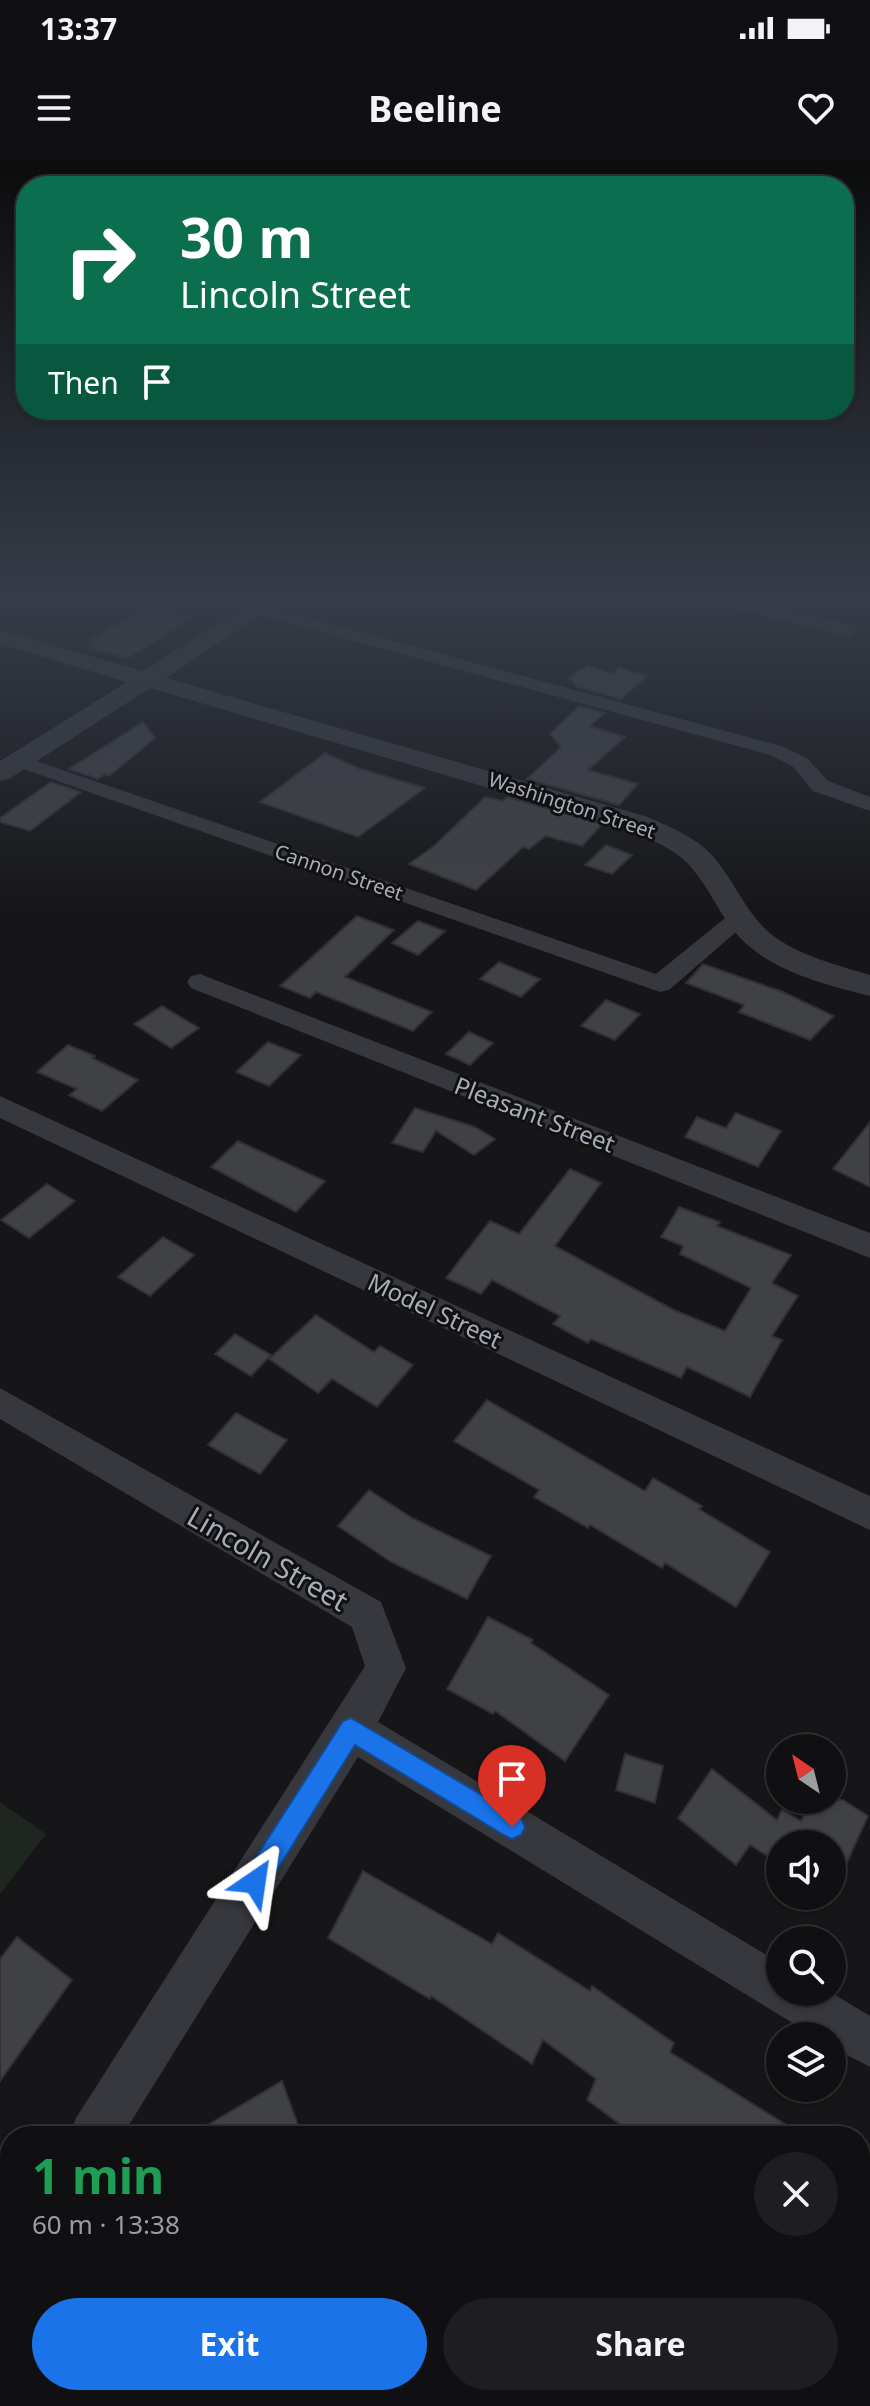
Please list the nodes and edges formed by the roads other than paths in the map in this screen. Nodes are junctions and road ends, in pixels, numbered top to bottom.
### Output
1 (105, 705) edge
2 (233, 705) edge
3 (615, 705) edge
4 (9, 767) edge
5 (870, 804) edge
6 (739, 919) junction
7 (200, 982) dead end
8 (870, 986) edge
9 (0, 1106) edge
10 (870, 1246) edge
11 (0, 1402) edge
12 (870, 1514) edge
13 (351, 1729) junction
14 (766, 1981) edge
15 (809, 2006) edge
16 (870, 2043) edge
17 (100, 2126) edge

1 - 4 street
2 - 6 street, Washington Street
3 - 5 street
4 - 6 street, Cannon Street
6 - 8 street, Washington Street
7 - 10 street, Pleasant Street
9 - 12 street, Model Street
11 - 13 street, Lincoln Street
13 - 14 street
13 - 17 street, Lincoln Street
15 - 16 street

